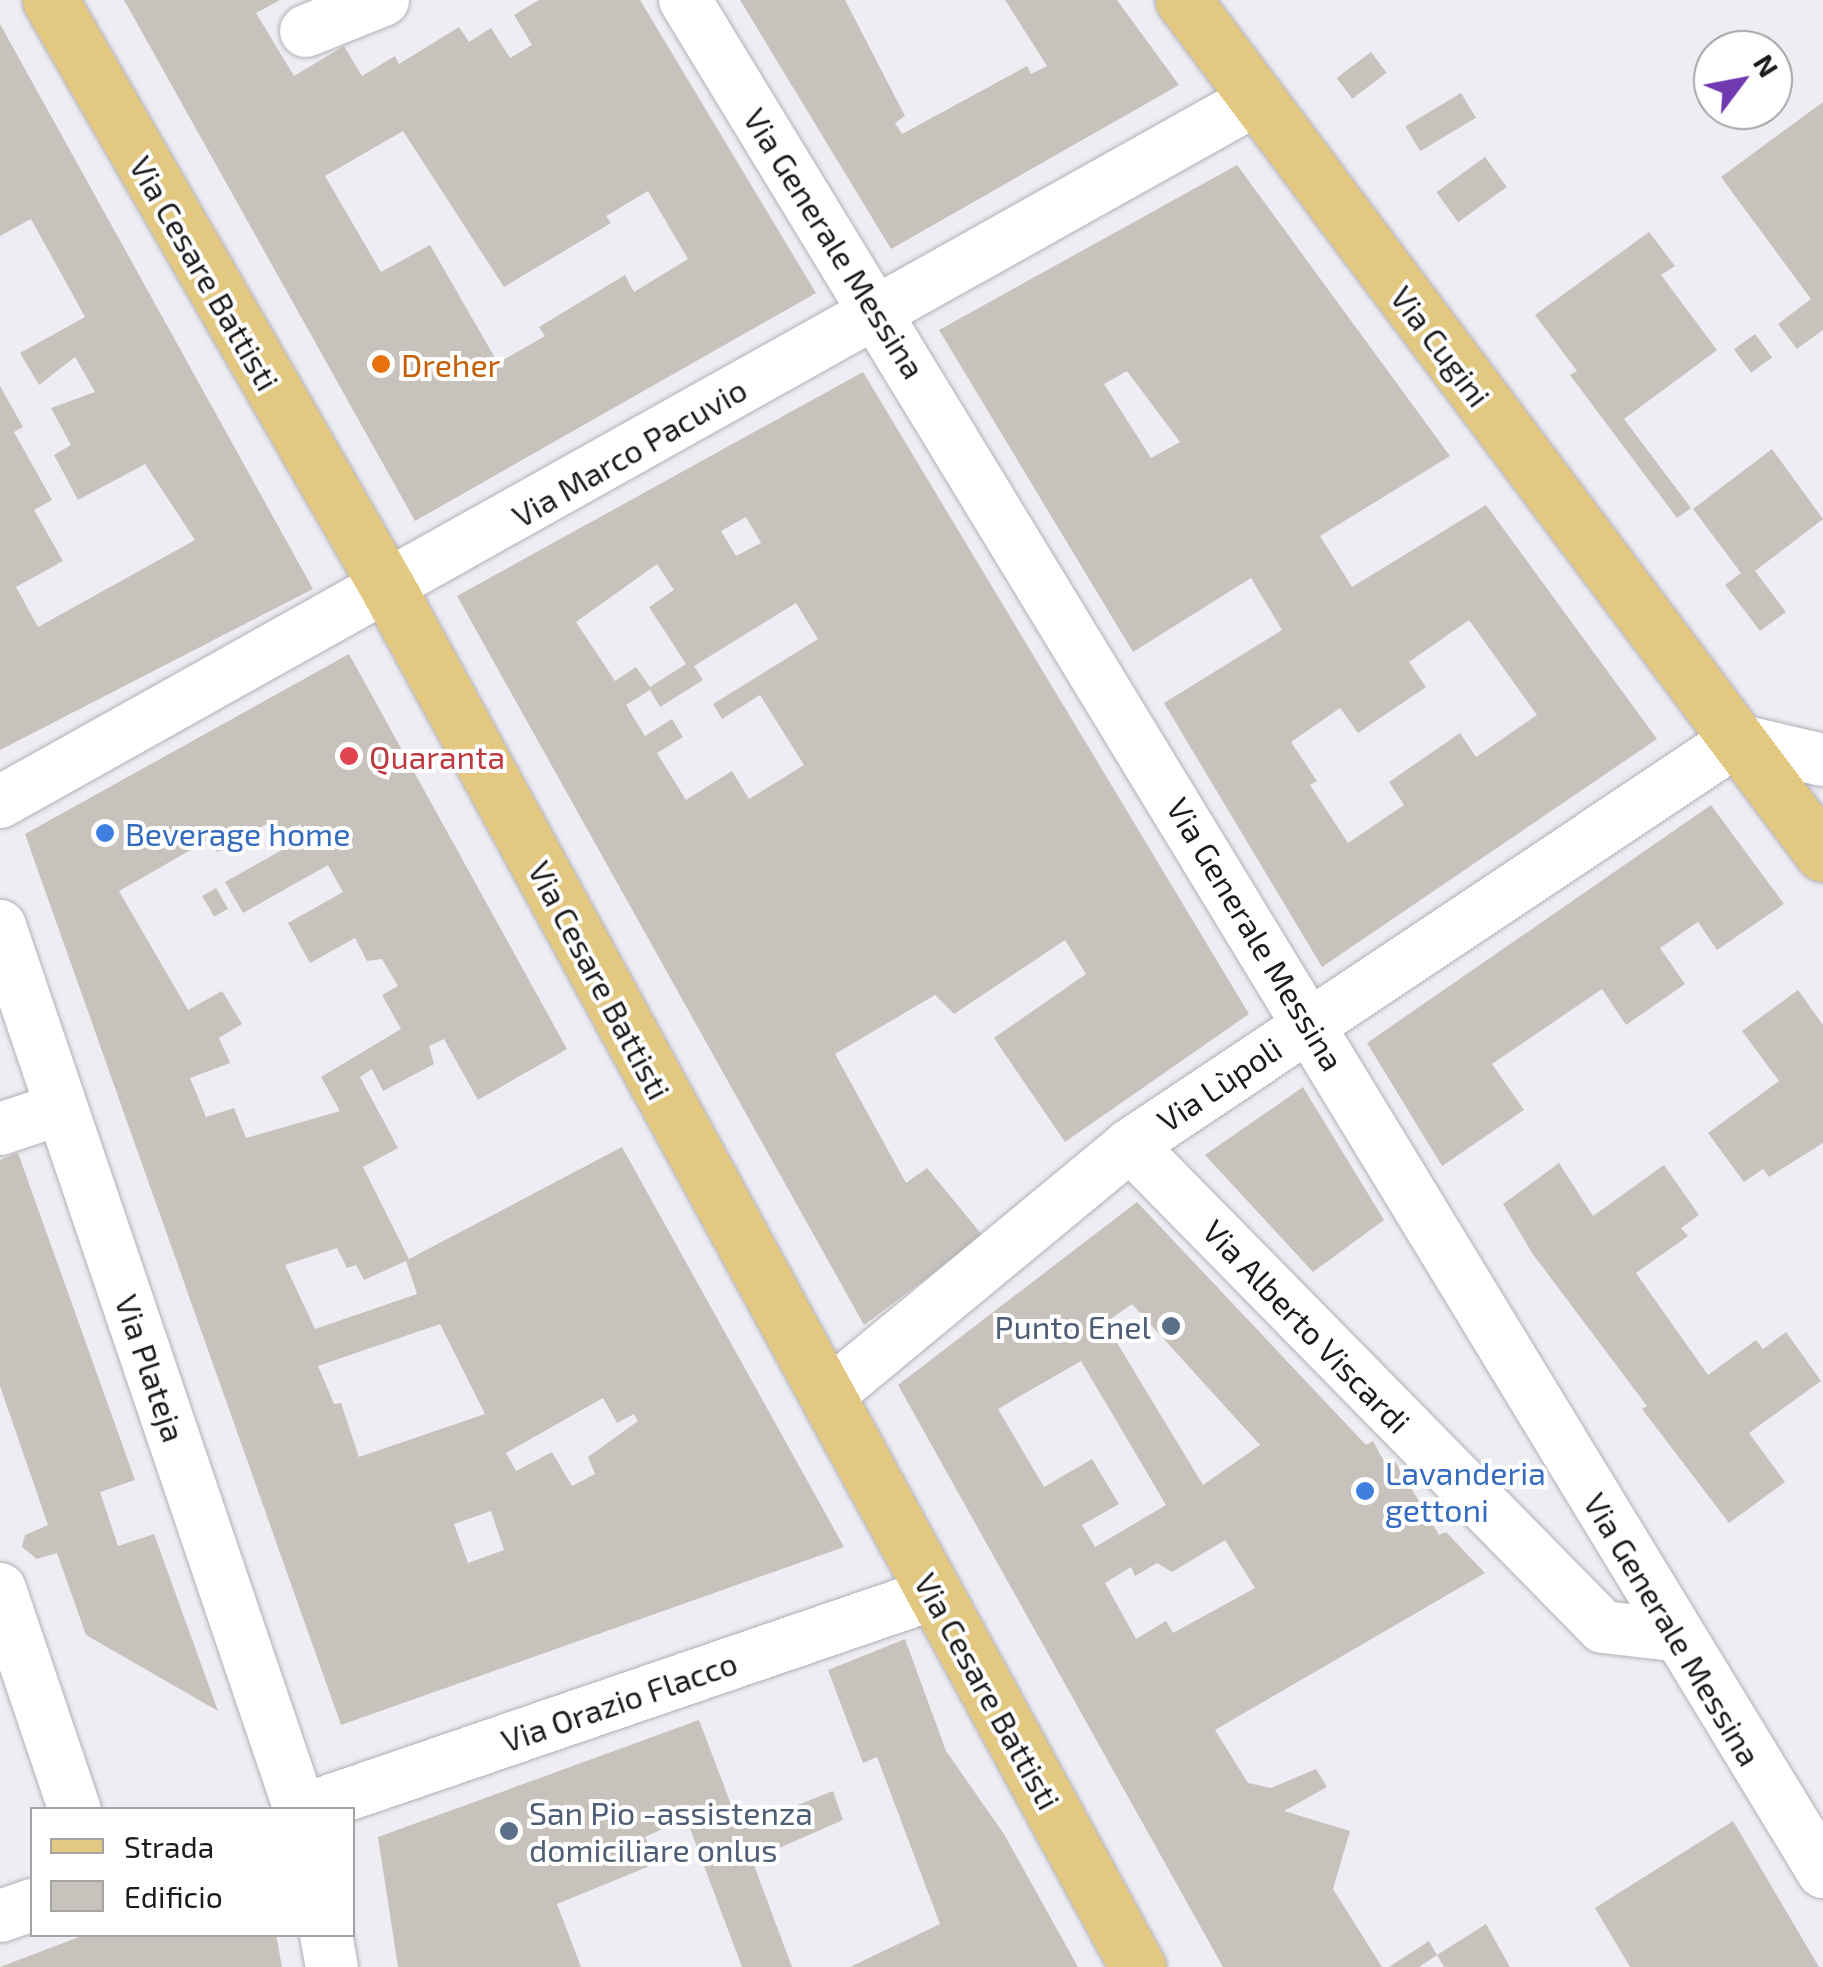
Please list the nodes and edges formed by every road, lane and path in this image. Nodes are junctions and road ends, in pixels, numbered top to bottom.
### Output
1 (50, 0) edge
2 (383, 0) edge
3 (684, 0) edge
4 (1183, 0) edge
5 (306, 31) dead end
6 (1256, 100) junction
7 (878, 310) junction
8 (389, 590) junction
9 (1737, 740) junction
10 (1823, 760) edge
11 (0, 802) edge
12 (1823, 854) edge
13 (0, 926) edge
14 (1310, 1022) junction
15 (60, 1108) junction
16 (0, 1129) edge
17 (1130, 1145) junction
18 (827, 1396) junction
19 (0, 1589) edge
20 (936, 1593) junction
21 (1674, 1635) junction
22 (74, 1807) edge
23 (301, 1807) edge
24 (311, 1807) edge
25 (1823, 1872) edge
26 (30, 1906) edge
27 (0, 1916) edge
28 (327, 1937) edge
29 (332, 1967) edge
30 (1138, 1967) edge

1 - 8 main road, Via Cesare Battisti
2 - 5 street
3 - 7 street, Via Generale Messina
4 - 6 main road, Via Cugini
6 - 7 street, Via Marco Pacuvio
6 - 9 main road, Via Cugini
7 - 8 street, Via Marco Pacuvio
7 - 14 street, Via Generale Messina
8 - 11 street, Via Marco Pacuvio
8 - 18 main road, Via Cesare Battisti
9 - 10 street
9 - 12 main road, Via Cugini
9 - 14 street, Via Lùpoli
13 - 15 street, Via Plateja
14 - 17 street, Via Lùpoli
14 - 21 street, Via Generale Messina
15 - 16 street
15 - 23 street, Via Plateja
17 - 18 street, Via Lùpoli
17 - 21 street, Via Alberto Viscardi
18 - 20 main road, Via Cesare Battisti
19 - 22 street
20 - 24 street, Via Orazio Flacco
20 - 30 main road, Via Cesare Battisti
21 - 25 street, Via Generale Messina
26 - 27 street
28 - 29 street

